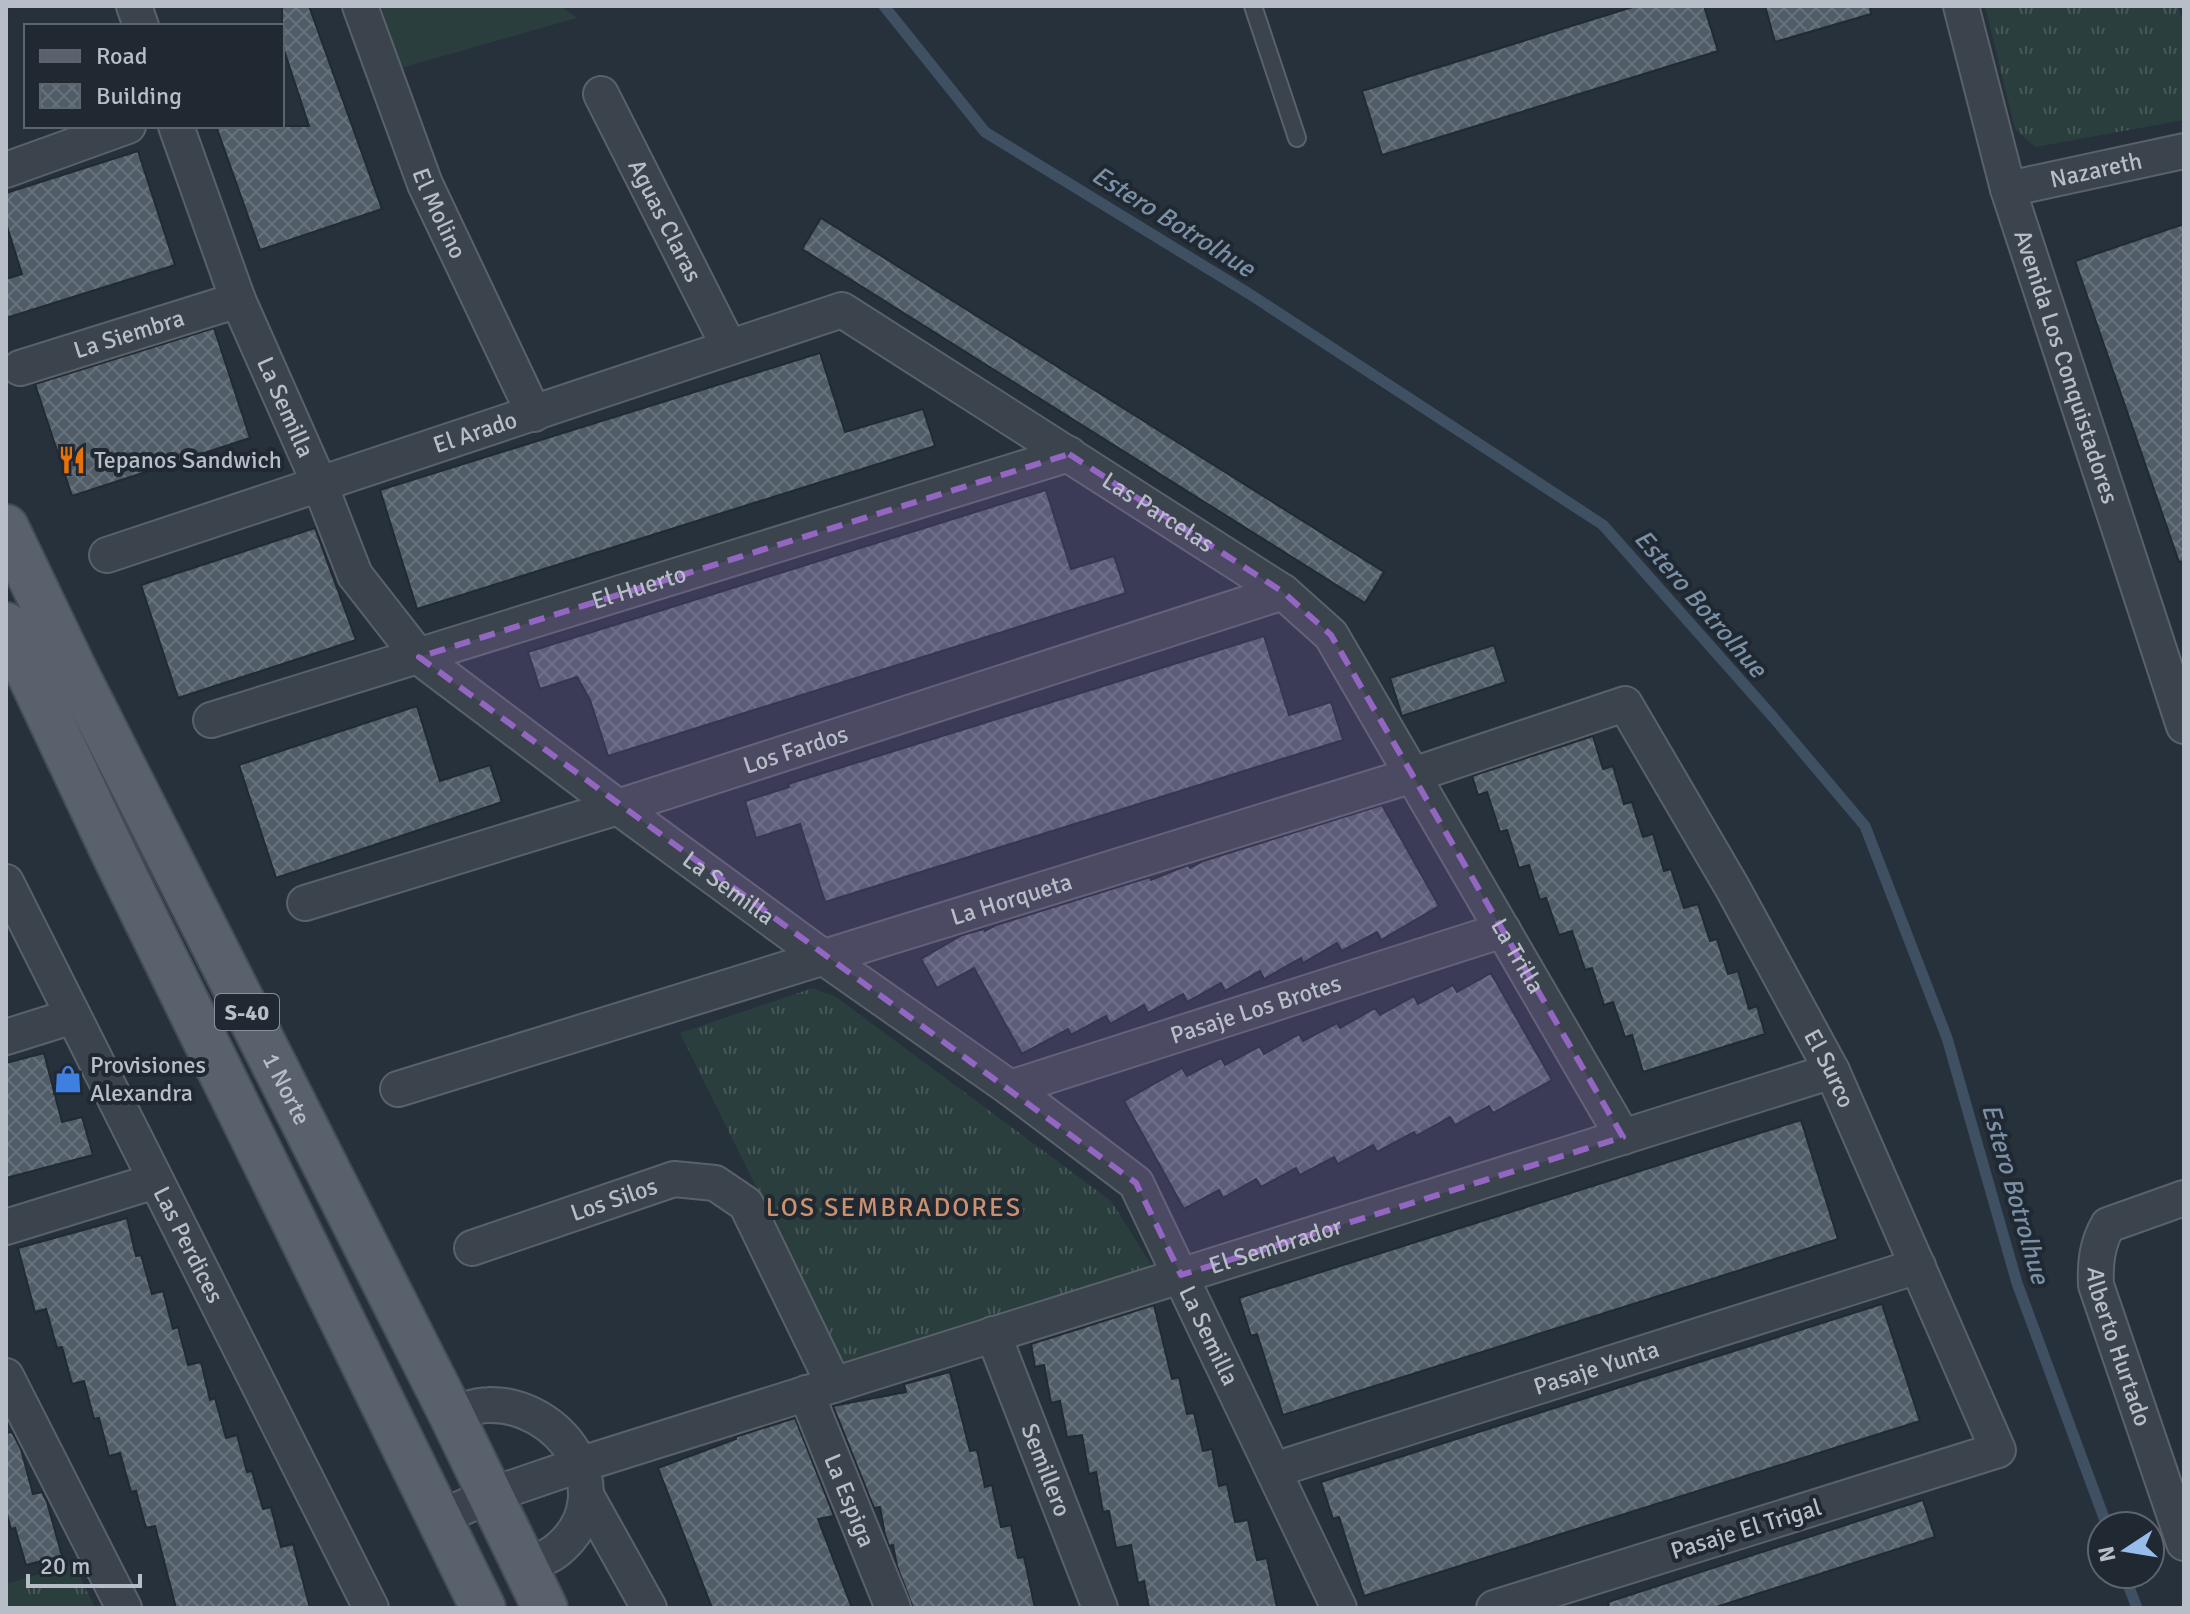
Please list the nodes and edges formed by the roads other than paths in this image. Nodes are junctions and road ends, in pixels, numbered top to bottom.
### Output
1 (360, 6) edge
2 (1253, 6) edge
3 (1961, 6) edge
4 (601, 94) dead end
5 (122, 128) edge
6 (177, 128) edge
7 (1297, 138) dead end
8 (2184, 151) edge
9 (6, 170) edge
10 (2008, 189) junction
11 (238, 300) junction
12 (842, 310) joint
13 (729, 347) junction
14 (20, 368) dead end
15 (534, 414) junction
16 (1069, 454) junction
17 (320, 485) junction
18 (6, 527) edge
19 (107, 555) dead end
20 (1283, 592) junction
21 (6, 625) edge
22 (419, 657) junction
23 (1625, 704) joint
24 (211, 720) dead end
25 (2184, 726) edge
26 (1413, 775) junction
27 (618, 807) junction
28 (6, 882) edge
29 (305, 903) dead end
30 (1503, 930) junction
31 (823, 957) junction
32 (73, 1016) junction
33 (6, 1037) edge
34 (1832, 1071) junction
35 (1010, 1088) junction
36 (398, 1089) dead end
37 (1623, 1137) junction
38 (155, 1181) junction
39 (2184, 1198) edge
40 (6, 1227) edge
41 (472, 1248) dead end
42 (1918, 1266) junction
43 (1181, 1275) junction
44 (993, 1334) junction
45 (6, 1376) edge
46 (820, 1389) junction
47 (451, 1414) junction
48 (1998, 1450) joint
49 (1274, 1470) junction
50 (584, 1480) junction
51 (491, 1495) junction
52 (437, 1519) junction
53 (2184, 1543) edge
54 (523, 1566) junction
55 (124, 1608) edge
56 (371, 1608) edge
57 (483, 1608) edge
58 (545, 1608) edge
59 (649, 1608) edge
60 (893, 1608) edge
61 (1100, 1608) edge
62 (1339, 1608) edge
63 (1494, 1608) edge

1 - 15 street, El Molino
2 - 7 lane
3 - 10 street, Avenida Los Conquistadores
4 - 13 street, Aguas Claras
5 - 9 street
6 - 11 street, La Semilla
8 - 10 street, Nazareth
10 - 25 street, Avenida Los Conquistadores
11 - 14 street, La Siembra
11 - 17 street, La Semilla
12 - 13 street, El Arado
12 - 16 street, Las Parcelas
13 - 15 street, El Arado
15 - 17 street, El Arado
16 - 20 street, Las Parcelas
16 - 22 street, El Huerto
17 - 19 street, El Arado
17 - 22 street, La Semilla
18 - 47 main road, 1 Norte / S-40
20 - 26 street, Las Parcelas
20 - 27 street, Los Fardos
21 - 52 main road, S-40
22 - 24 street, El Huerto
22 - 27 street, La Semilla
23 - 26 street, La Horqueta
23 - 34 street, El Surco
26 - 30 street, La Trilla
26 - 31 street, La Horqueta
27 - 29 street, Los Fardos
27 - 31 street, La Semilla
28 - 32 street, Las Perdices
30 - 35 street, Pasaje Los Brotes
30 - 37 street, La Trilla
31 - 35 street, La Semilla
31 - 36 street, La Horqueta
32 - 33 street
32 - 38 street, Las Perdices
34 - 37 street, El Sembrador
34 - 42 street, El Surco
35 - 43 street, La Semilla
37 - 43 street, El Sembrador
38 - 40 street
38 - 56 street, Las Perdices
39 - 53 street, Alberto Hurtado
41 - 46 street, Los Silos
42 - 48 street, El Surco
42 - 49 street, Pasaje Yunta
43 - 44 street, El Sembrador
43 - 49 street, La Semilla
44 - 46 street, El Sembrador
44 - 61 street, Semillero
45 - 55 street
46 - 50 street, El Sembrador
46 - 60 street, La Espiga
47 - 50 street
47 - 51 main road, 1 Norte / S-40
48 - 63 street, Pasaje El Trigal
49 - 62 street, La Semilla
50 - 51 street, El Sembrador
50 - 54 street
50 - 59 street
51 - 52 street, El Sembrador
51 - 54 main road, 1 Norte / S-40
52 - 57 main road, S-40
54 - 58 main road, 1 Norte / S-40

